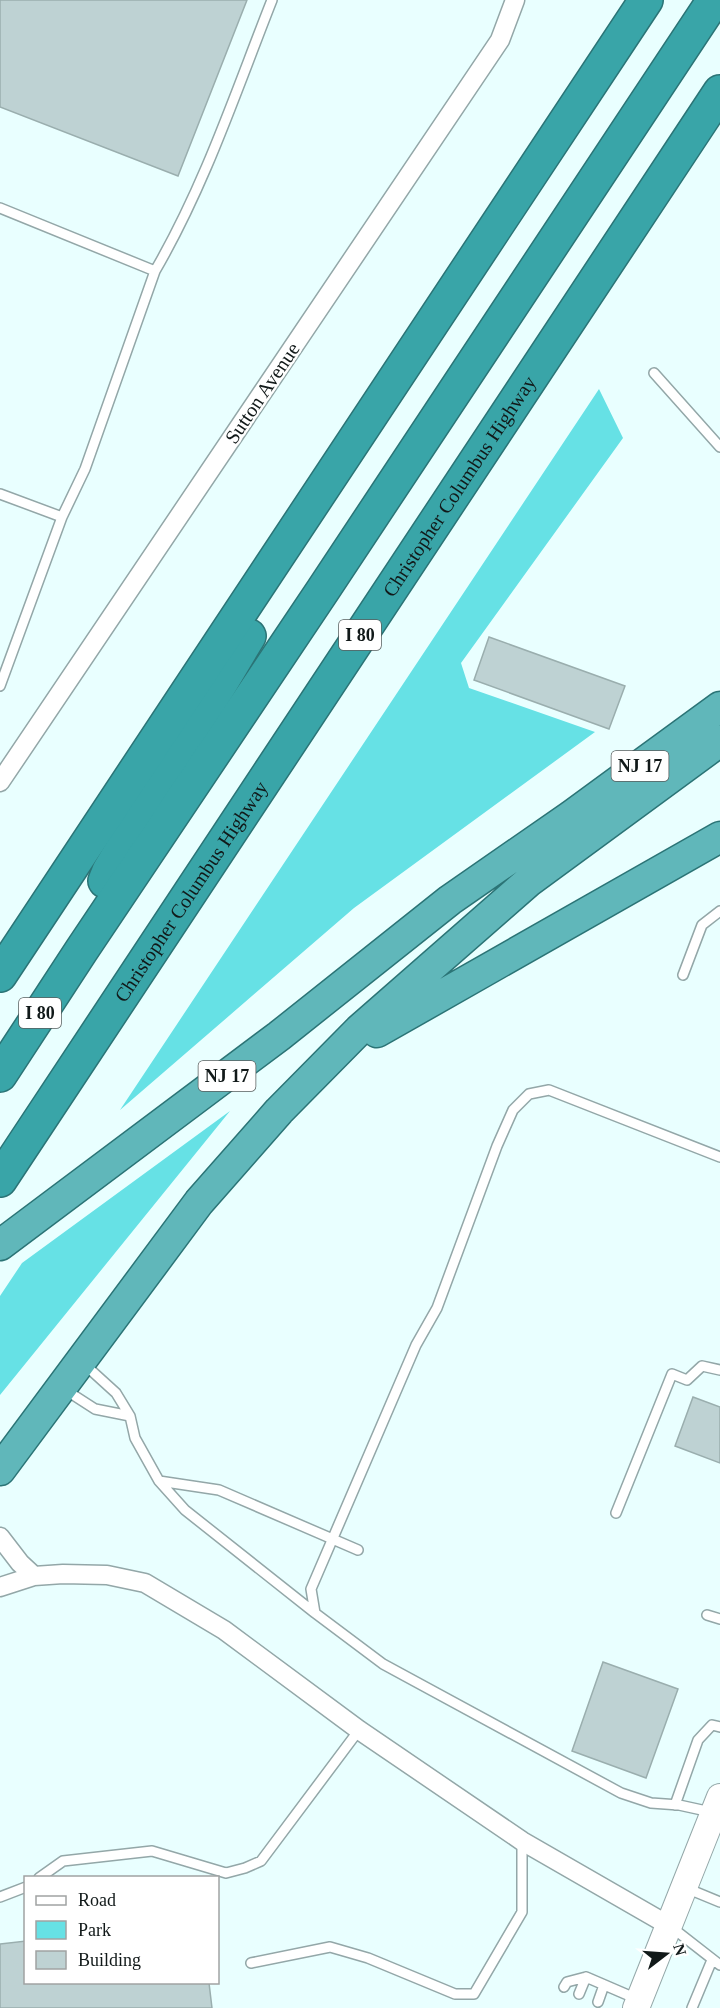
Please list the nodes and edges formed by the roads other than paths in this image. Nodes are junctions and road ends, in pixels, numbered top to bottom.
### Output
1 (272, 0) edge
2 (515, 0) edge
3 (646, 0) edge
4 (714, 0) edge
5 (720, 92) edge
6 (0, 208) edge
7 (155, 271) junction
8 (654, 373) dead end
9 (352, 446) junction
10 (720, 447) edge
11 (0, 494) edge
12 (62, 517) junction
13 (0, 686) edge
14 (720, 707) edge
15 (720, 741) edge
16 (0, 782) edge
17 (720, 837) edge
18 (720, 910) edge
19 (81, 951) junction
20 (0, 975) edge
21 (683, 975) dead end
22 (330, 1059) junction
23 (0, 1075) edge
24 (720, 1157) edge
25 (0, 1180) edge
26 (0, 1245) edge
27 (81, 1361) junction
28 (720, 1370) edge
29 (61, 1387) junction
30 (130, 1416) junction
31 (0, 1470) edge
32 (159, 1481) junction
33 (616, 1513) dead end
34 (0, 1537) edge
35 (333, 1539) junction
36 (358, 1550) dead end
37 (34, 1576) junction
38 (0, 1587) edge
39 (315, 1613) junction
40 (707, 1615) dead end
41 (720, 1619) edge
42 (720, 1727) edge
43 (359, 1730) junction
44 (675, 1805) junction
45 (717, 1805) edge
46 (522, 1841) junction
47 (42, 1876) edge
48 (684, 1887) junction
49 (24, 1888) edge
50 (0, 1898) edge
51 (720, 1902) edge
52 (668, 1925) junction
53 (251, 1963) dead end
54 (716, 1963) edge
55 (586, 1977) junction
56 (604, 1985) junction
57 (564, 1987) dead end
58 (579, 1994) dead end
59 (598, 2002) dead end
60 (638, 2004) edge
61 (692, 2008) edge

1 - 7 lane
2 - 16 street, Sutton Avenue
3 - 9 highway
4 - 19 highway, I 80
5 - 25 highway, Christopher Columbus Highway / I 80
6 - 7 lane
7 - 12 lane
8 - 10 lane
9 - 19 highway
9 - 20 highway
11 - 12 lane
12 - 13 lane
14 - 26 highway, NJ 17
15 - 22 highway, NJ 17
17 - 22 highway
18 - 21 lane
19 - 23 highway, I 80
22 - 27 highway, NJ 17
24 - 35 lane
27 - 29 highway, NJ 17
27 - 30 lane
28 - 33 lane
29 - 30 lane
29 - 31 highway, NJ 17
30 - 32 lane
32 - 35 lane
32 - 39 lane
34 - 37 street
35 - 36 lane
35 - 39 lane
37 - 38 street
37 - 43 street
39 - 44 lane
40 - 41 lane
42 - 44 lane
43 - 46 street
43 - 47 lane
44 - 45 lane
45 - 48 main road
46 - 52 street
46 - 53 lane
48 - 51 lane
48 - 52 main road
49 - 50 lane
52 - 54 lane
52 - 60 main road
54 - 61 lane
55 - 56 lane
55 - 57 lane
55 - 58 lane
56 - 59 lane
56 - 60 lane

